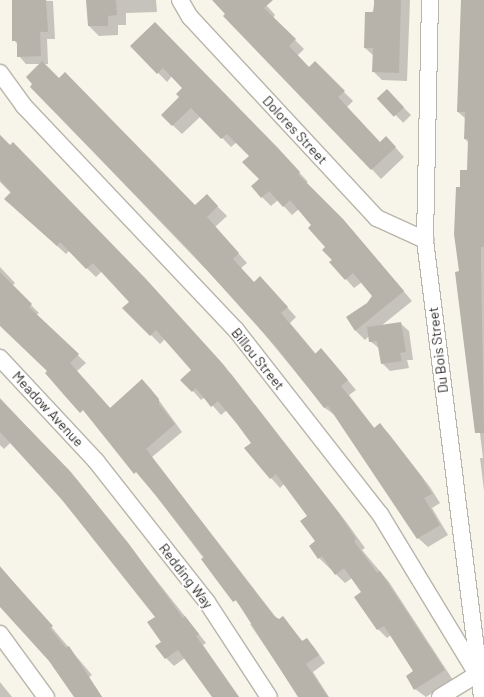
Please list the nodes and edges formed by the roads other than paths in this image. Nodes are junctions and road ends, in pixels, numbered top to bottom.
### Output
1 (180, 0) edge
2 (430, 0) edge
3 (0, 73) edge
4 (425, 240) junction
5 (0, 358) edge
6 (96, 461) joint
7 (0, 634) edge
8 (481, 672) edge
9 (46, 697) edge
10 (269, 697) edge
11 (440, 697) edge
12 (482, 697) edge

1 - 4 street, Dolores Street
2 - 4 street, Du Bois Street
3 - 8 street, Billou Street
4 - 8 street, Du Bois Street
5 - 6 street, Meadow Avenue
6 - 10 street, Redding Way
7 - 9 street
8 - 11 street
8 - 12 street, Du Bois Street

